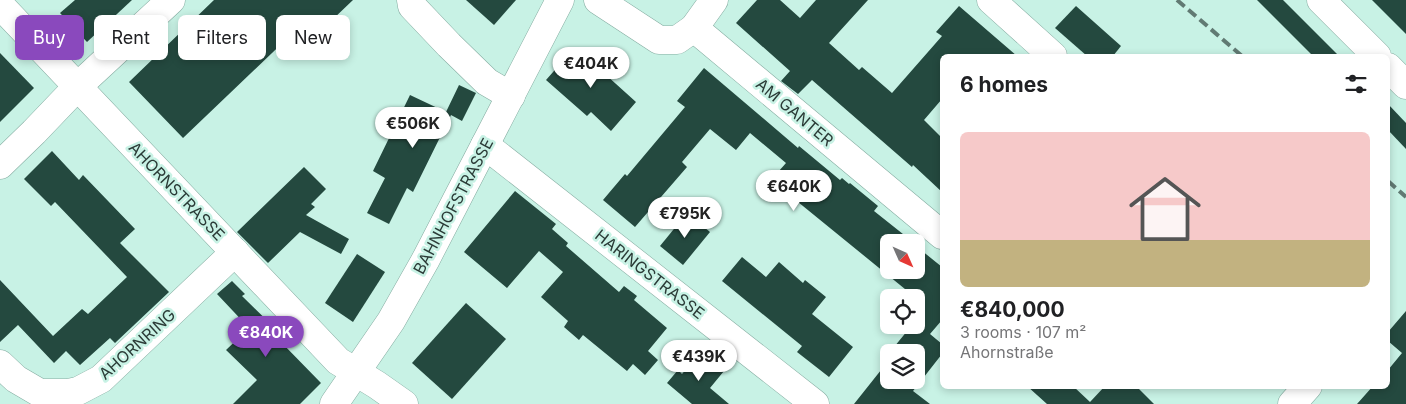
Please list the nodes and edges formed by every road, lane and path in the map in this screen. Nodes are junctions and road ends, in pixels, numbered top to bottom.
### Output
1 (171, 0) edge
2 (411, 0) edge
3 (560, 0) edge
4 (598, 0) edge
5 (714, 0) edge
6 (991, 0) edge
7 (1321, 0) edge
8 (0, 5) edge
9 (694, 28) junction
10 (1051, 54) edge
11 (1375, 54) edge
12 (1390, 68) edge
13 (1406, 85) edge
14 (77, 87) junction
15 (510, 96) junction
16 (485, 146) junction
17 (0, 165) edge
18 (940, 233) edge
19 (235, 252) junction
20 (0, 364) edge
21 (357, 373) junction
22 (1305, 389) edge
23 (334, 404) edge
24 (404, 404) edge
25 (815, 404) edge
26 (1292, 404) edge

1 - 14 street
2 - 15 street
3 - 15 street, BAHNHOFSTRASSE
4 - 9 street
5 - 9 street
6 - 10 street
7 - 11 street
8 - 14 street, AHORNSTRASSE
9 - 18 street, AM GANTER
12 - 13 street
14 - 17 street
14 - 19 street, AHORNSTRASSE
15 - 16 street, BAHNHOFSTRASSE
16 - 21 street, BAHNHOFSTRASSE
16 - 25 street, HARINGSTRASSE
19 - 20 street, AHORNRING
19 - 21 street, AHORNSTRASSE
21 - 23 street, BAHNHOFSTRASSE
21 - 24 street, AHORNSTRASSE
22 - 26 street

